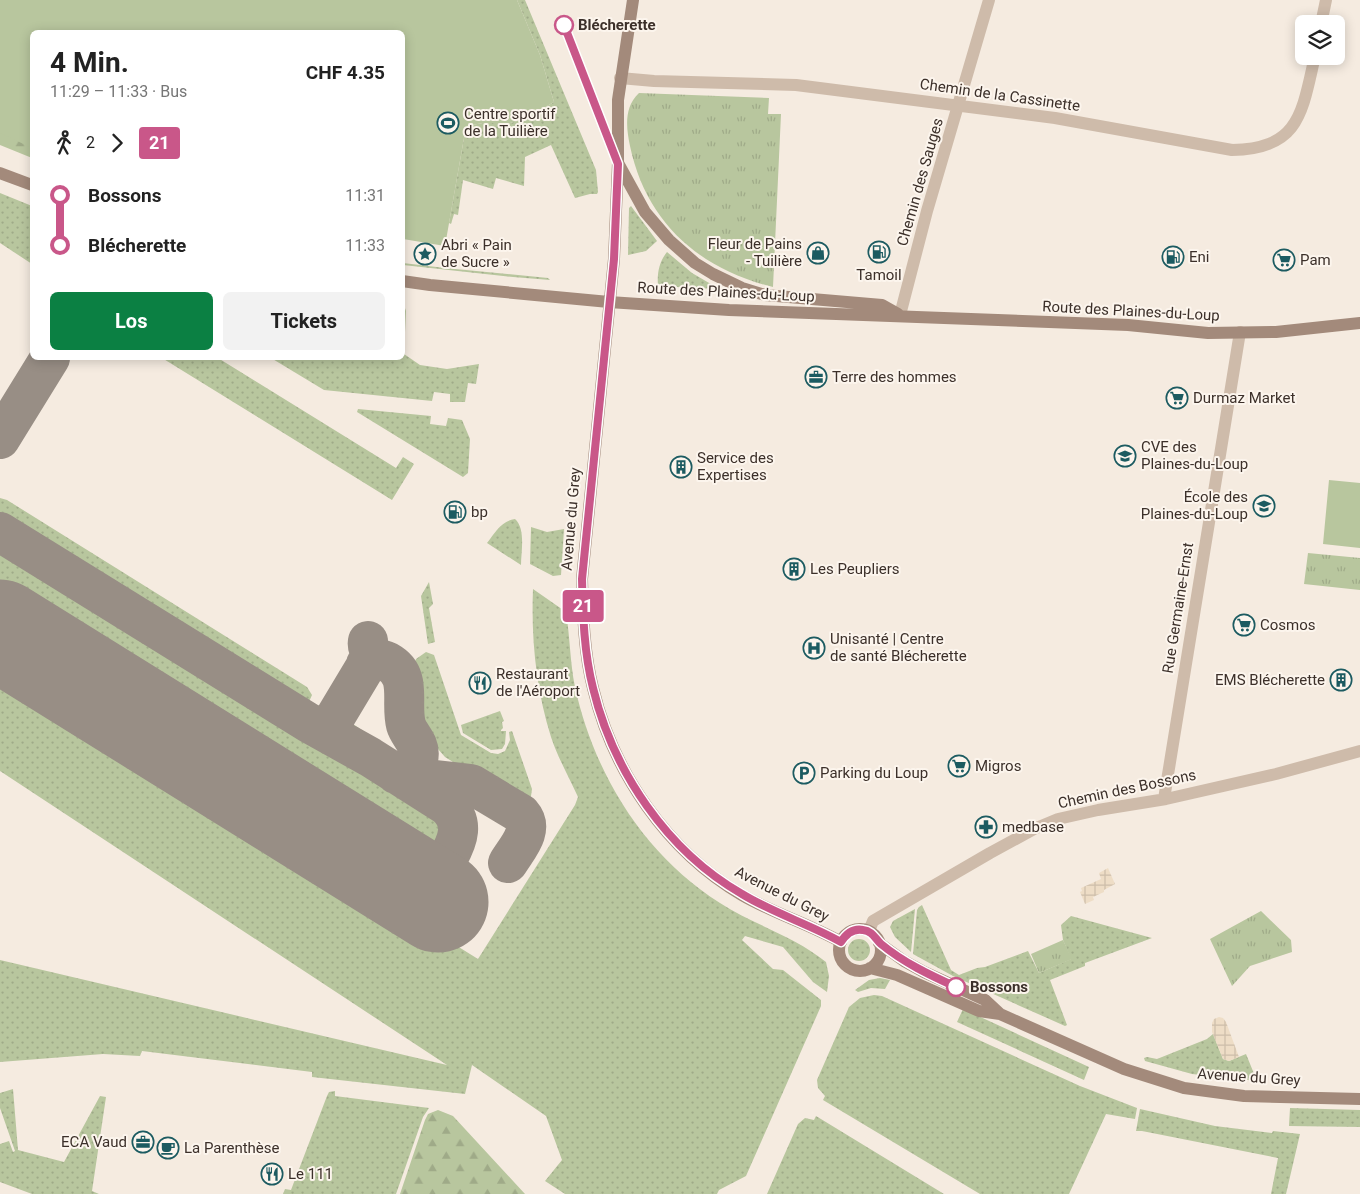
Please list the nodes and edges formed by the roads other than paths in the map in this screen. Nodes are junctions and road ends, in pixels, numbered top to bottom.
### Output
1 (633, 0) edge
2 (989, 0) edge
3 (1326, 0) edge
4 (1323, 15) edge
5 (1313, 65) edge
6 (620, 78) junction
7 (958, 106) junction
8 (618, 164) junction
9 (0, 172) edge
10 (30, 184) edge
11 (405, 281) edge
12 (609, 302) junction
13 (900, 315) junction
14 (1360, 323) edge
15 (1240, 332) junction
16 (1360, 752) edge
17 (1164, 799) junction
18 (869, 931) junction
19 (841, 942) junction
20 (879, 943) junction
21 (870, 968) junction
22 (1000, 1014) junction
23 (1360, 1099) edge

1 - 6 street, Avenue du Grey
2 - 7 street, Chemin des Sauges
3 - 4 street
5 - 7 street, Chemin de la Cassinette
6 - 7 street, Chemin de la Cassinette
6 - 8 street, Avenue du Grey
7 - 13 street, Chemin des Sauges
8 - 12 street, Avenue du Grey
8 - 13 street, Route des Plaines-du-Loup
9 - 10 street
11 - 12 street, Route des Plaines-du-Loup
12 - 13 street, Route des Plaines-du-Loup
12 - 19 street, Avenue du Grey
13 - 15 street, Route des Plaines-du-Loup
14 - 15 street, Route des Plaines-du-Loup
15 - 17 street, Rue Germaine-Ernst
16 - 17 street, Chemin des Bossons
17 - 18 street, Chemin des Bossons
18 - 19 street
18 - 20 street
19 - 21 street
20 - 21 street
20 - 22 street, Avenue du Grey
21 - 22 street, Avenue du Grey
22 - 23 street, Avenue du Grey

